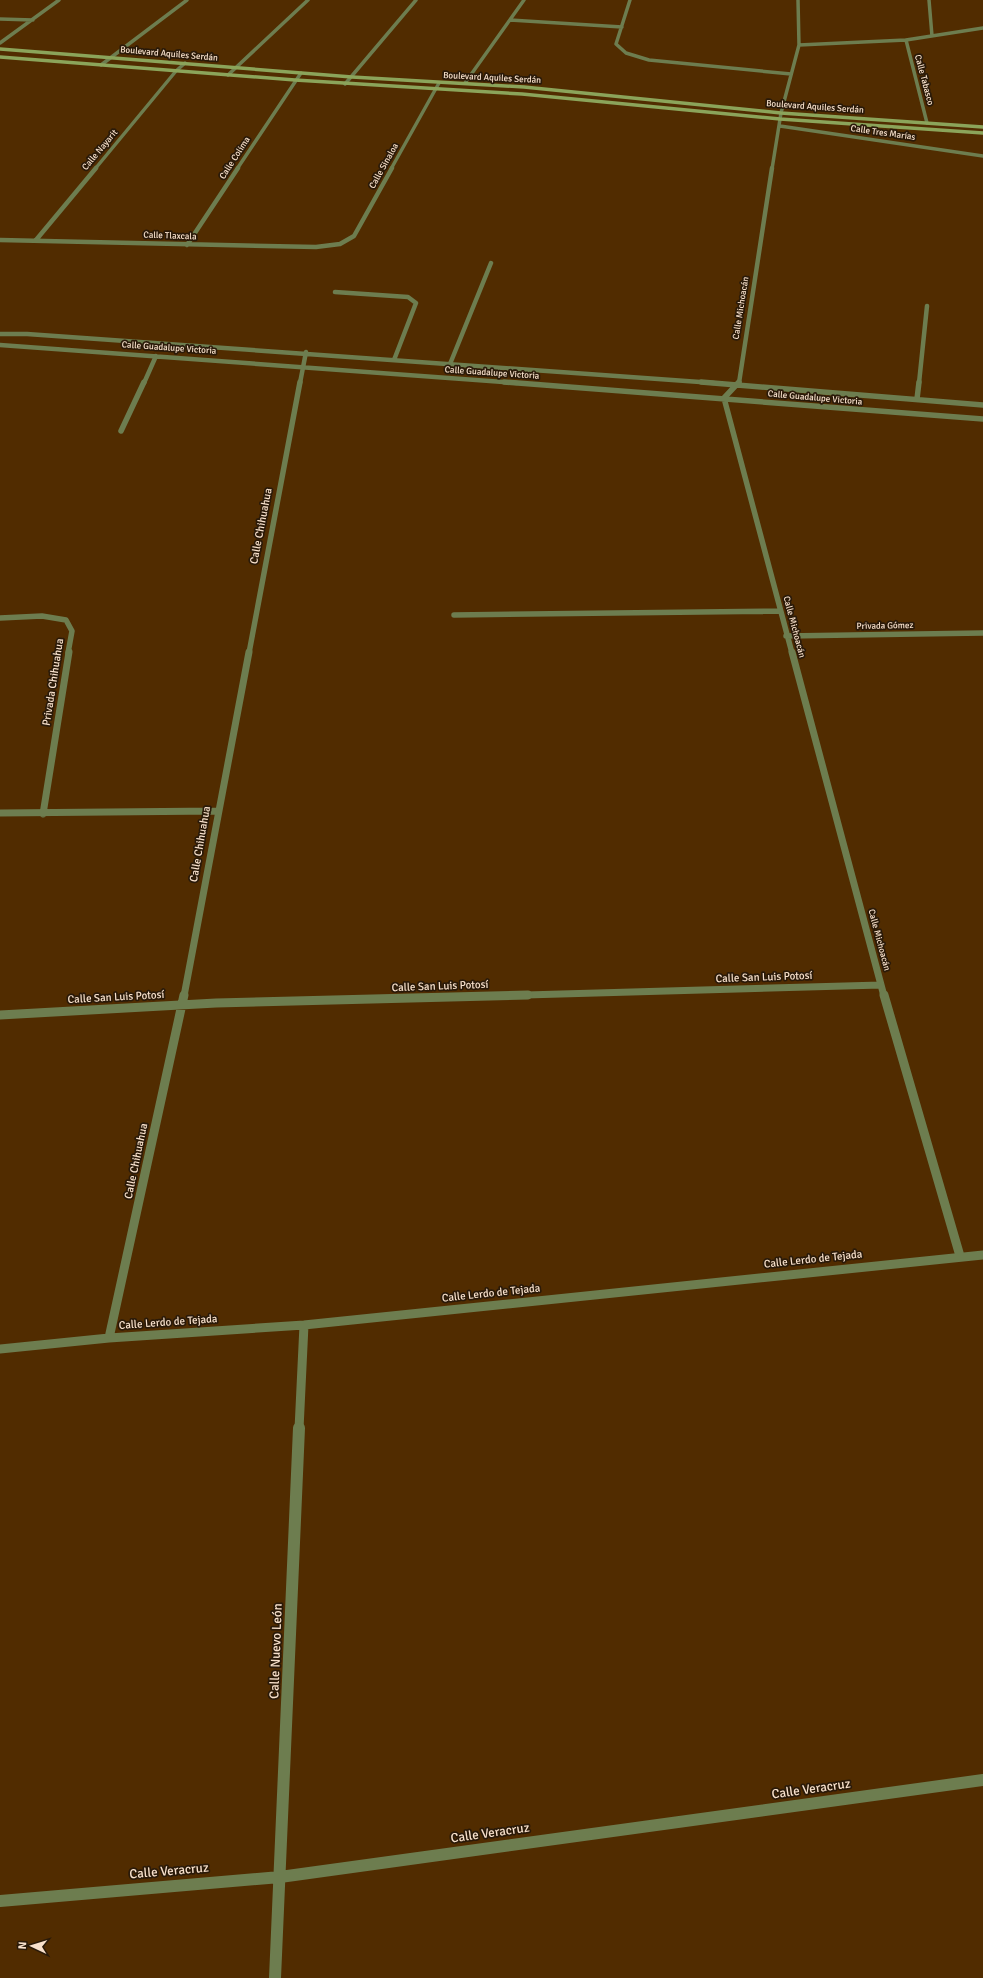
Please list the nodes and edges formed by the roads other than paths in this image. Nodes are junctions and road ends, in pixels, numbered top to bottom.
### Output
1 (59, 0) edge
2 (187, 0) edge
3 (308, 0) edge
4 (416, 0) edge
5 (524, 0) edge
6 (630, 0) edge
7 (798, 0) edge
8 (929, 0) edge
9 (0, 19) edge
10 (32, 20) junction
11 (510, 20) junction
12 (622, 27) junction
13 (983, 28) edge
14 (932, 36) junction
15 (906, 40) junction
16 (0, 43) edge
17 (799, 45) junction
18 (0, 50) edge
19 (0, 57) edge
20 (112, 58) junction
21 (185, 64) junction
22 (101, 65) junction
23 (236, 68) junction
24 (176, 71) junction
25 (301, 73) junction
26 (791, 74) junction
27 (228, 75) junction
28 (352, 77) junction
29 (296, 80) junction
30 (439, 83) junction
31 (344, 84) junction
32 (465, 84) junction
33 (436, 90) junction
34 (781, 113) junction
35 (780, 119) junction
36 (928, 123) junction
37 (780, 126) junction
38 (983, 127) edge
39 (983, 133) edge
40 (983, 156) edge
41 (0, 240) edge
42 (36, 240) junction
43 (340, 244) joint
44 (187, 245) junction
45 (491, 263) dead end
46 (335, 292) dead end
47 (927, 306) dead end
48 (0, 334) edge
49 (0, 345) edge
50 (306, 352) junction
51 (156, 356) junction
52 (394, 360) junction
53 (450, 364) junction
54 (303, 366) junction
55 (739, 384) junction
56 (724, 398) junction
57 (917, 399) junction
58 (983, 405) edge
59 (983, 419) edge
60 (121, 431) dead end
61 (780, 611) junction
62 (454, 615) dead end
63 (0, 618) edge
64 (983, 633) edge
65 (786, 636) junction
66 (217, 811) junction
67 (0, 813) edge
68 (43, 814) junction
69 (881, 984) junction
70 (182, 1005) junction
71 (0, 1015) edge
72 (983, 1255) edge
73 (960, 1256) junction
74 (304, 1325) junction
75 (109, 1338) junction
76 (0, 1349) edge
77 (983, 1780) edge
78 (280, 1877) junction
79 (0, 1901) edge
80 (275, 1978) edge

1 - 10 street
2 - 20 street
3 - 23 street
4 - 28 street
5 - 11 street
6 - 12 street
7 - 17 street, Calle Michoacán
8 - 14 street
9 - 10 street
10 - 16 street
11 - 12 street
11 - 32 street
12 - 26 street
13 - 14 street
14 - 15 street
15 - 17 street
15 - 36 street, Calle Tabasco
17 - 26 street, Calle Michoacán
18 - 20 street, Boulevard Aquiles Serdán
19 - 22 street, Boulevard Aquiles Serdán
20 - 21 street, Boulevard Aquiles Serdán
20 - 22 street
21 - 23 street, Boulevard Aquiles Serdán
21 - 24 street, Calle Nayarit
22 - 24 street, Boulevard Aquiles Serdán
23 - 25 street, Boulevard Aquiles Serdán
23 - 27 street
24 - 27 street, Boulevard Aquiles Serdán
24 - 42 street, Calle Nayarit
25 - 28 street, Boulevard Aquiles Serdán
25 - 29 street, Calle Colima
26 - 34 street, Calle Michoacán
27 - 29 street, Boulevard Aquiles Serdán
28 - 30 street, Boulevard Aquiles Serdán
28 - 31 street
29 - 31 street, Boulevard Aquiles Serdán
29 - 44 street, Calle Colima
30 - 32 street, Boulevard Aquiles Serdán
30 - 33 street, Calle Sinaloa
31 - 33 street, Boulevard Aquiles Serdán
32 - 34 street, Boulevard Aquiles Serdán
33 - 35 street, Boulevard Aquiles Serdán
33 - 43 street, Calle Sinaloa
34 - 35 street, Calle Michoacán
34 - 36 street, Boulevard Aquiles Serdán
35 - 37 street, Calle Michoacán
35 - 39 street, Boulevard Aquiles Serdán
36 - 38 street, Boulevard Aquiles Serdán
37 - 40 street, Calle Tres Marías
37 - 55 street, Calle Michoacán
41 - 42 street, Calle Tlaxcala
42 - 44 street, Calle Tlaxcala
43 - 44 street, Calle Tlaxcala
45 - 53 street
46 - 52 street
47 - 57 street
48 - 50 street, Calle Guadalupe Victoria
49 - 51 street, Calle Guadalupe Victoria
50 - 52 street, Calle Guadalupe Victoria
50 - 54 street, Calle Chihuahua
51 - 54 street, Calle Guadalupe Victoria
51 - 60 street
52 - 53 street, Calle Guadalupe Victoria
53 - 55 street, Calle Guadalupe Victoria
54 - 56 street, Calle Guadalupe Victoria
54 - 66 street, Calle Chihuahua
55 - 56 street
55 - 57 street, Calle Guadalupe Victoria
56 - 59 street, Calle Guadalupe Victoria
56 - 61 street, Calle Michoacán
57 - 58 street, Calle Guadalupe Victoria
61 - 62 street
61 - 65 street, Calle Michoacán
63 - 68 street, Privada Chihuahua
64 - 65 street, Privada Gómez
65 - 69 street, Calle Michoacán
66 - 68 street
66 - 70 street, Calle Chihuahua
67 - 68 street
69 - 70 street, Calle San Luis Potosí
69 - 73 street, Calle Michoacán
70 - 71 street, Calle San Luis Potosí
70 - 75 street, Calle Chihuahua
72 - 73 street, Calle Lerdo de Tejada
73 - 74 street, Calle Lerdo de Tejada
74 - 75 street, Calle Lerdo de Tejada
74 - 78 street, Calle Nuevo León
75 - 76 street, Calle Lerdo de Tejada
77 - 78 street, Calle Veracruz
78 - 79 street, Calle Veracruz
78 - 80 street, Calle Nuevo León

